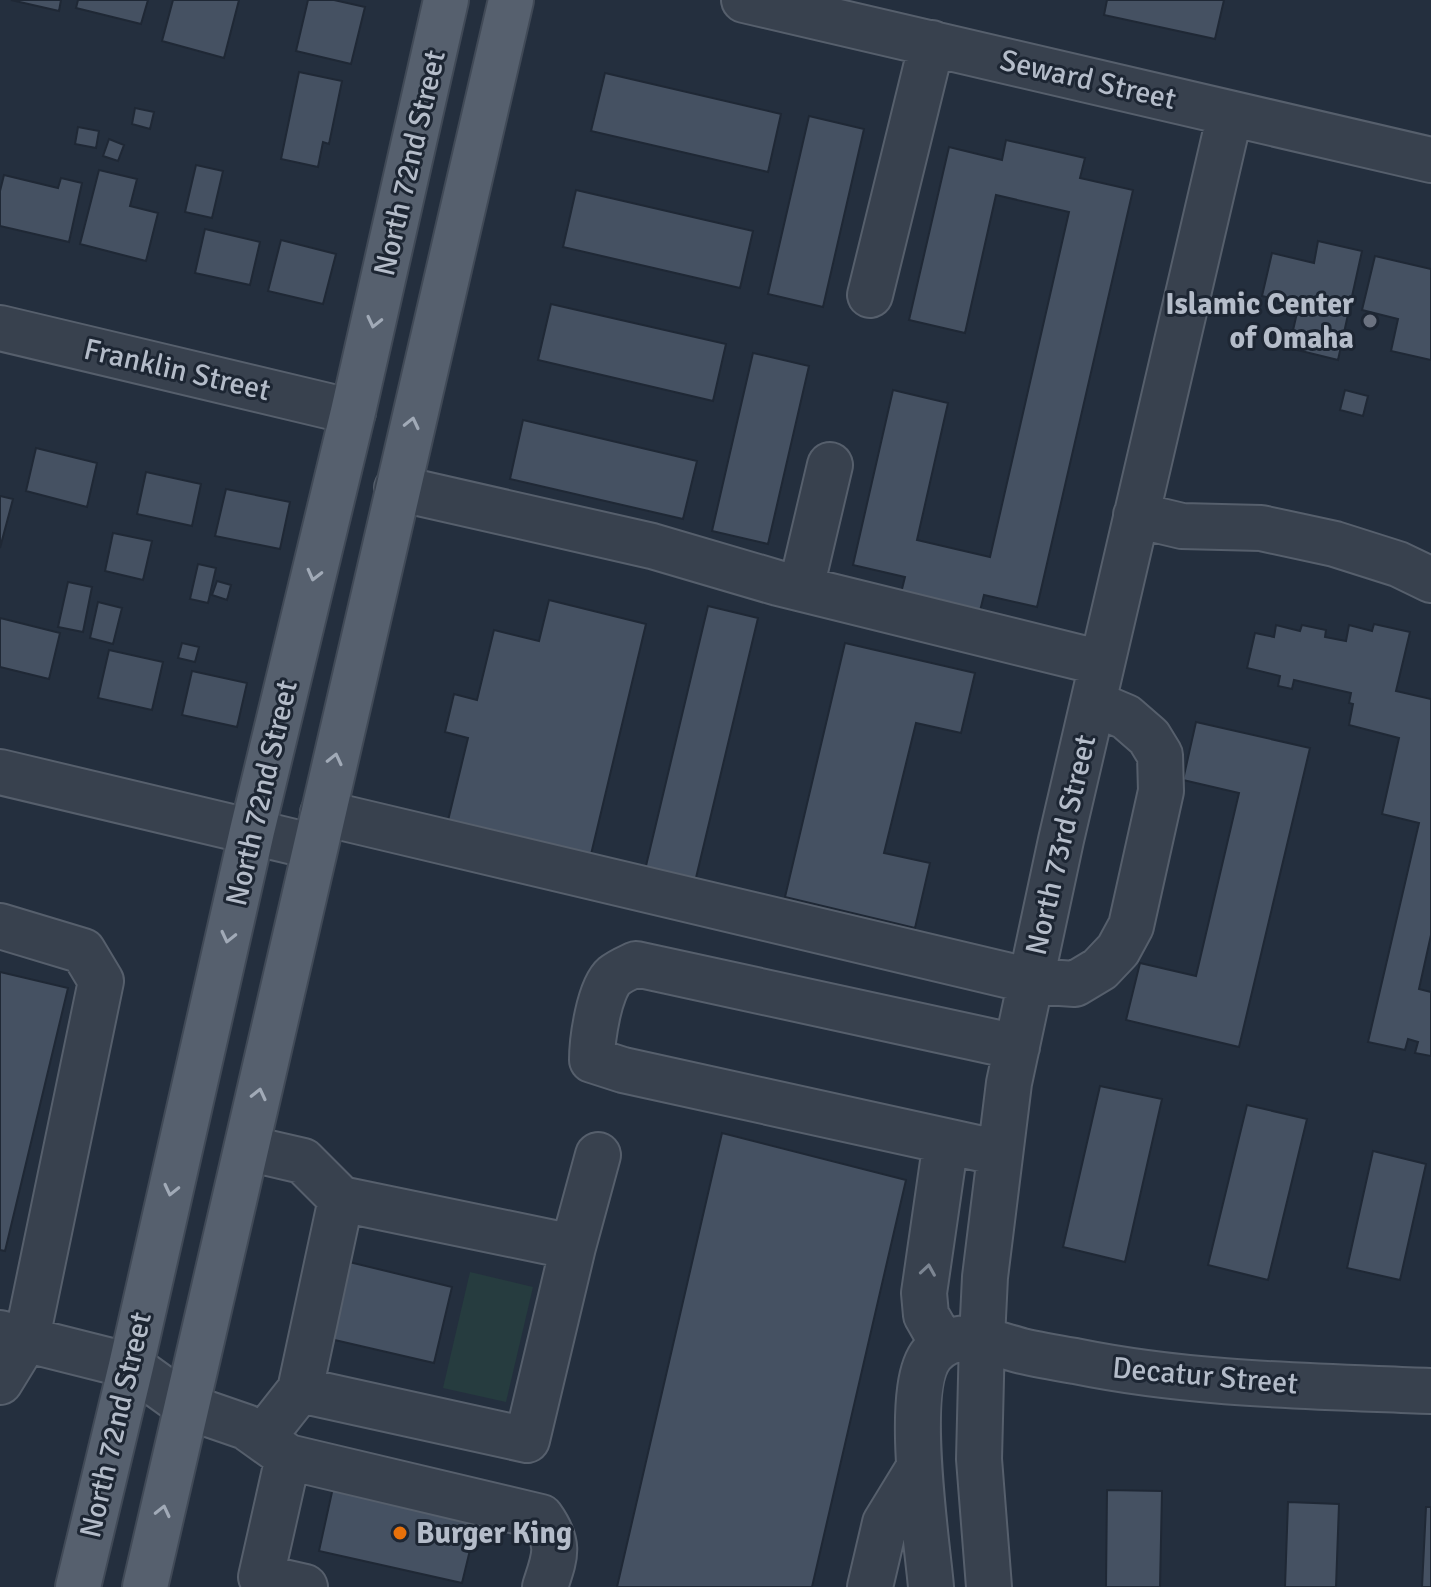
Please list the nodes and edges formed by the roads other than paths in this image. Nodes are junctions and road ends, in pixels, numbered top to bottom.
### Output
1 (446, 0) edge
2 (511, 0) edge
3 (744, 0) edge
4 (932, 43) junction
5 (1230, 114) junction
6 (1431, 160) edge
7 (870, 295) dead end
8 (0, 328) edge
9 (353, 412) junction
10 (830, 465) dead end
11 (397, 488) junction
12 (1136, 515) junction
13 (1431, 580) edge
14 (801, 588) junction
15 (1098, 683) junction
16 (0, 772) edge
17 (319, 830) junction
18 (252, 831) junction
19 (0, 926) edge
20 (1031, 981) junction
21 (1017, 1047) junction
22 (946, 1141) junction
23 (247, 1148) junction
24 (1000, 1153) junction
25 (598, 1155) dead end
26 (341, 1199) junction
27 (573, 1247) junction
28 (13, 1336) edge
29 (962, 1341) junction
30 (131, 1366) junction
31 (0, 1382) edge
32 (300, 1390) junction
33 (1431, 1391) edge
34 (188, 1407) junction
35 (275, 1448) junction
36 (918, 1469) junction
37 (260, 1582) edge
38 (78, 1587) edge
39 (145, 1587) edge
40 (305, 1587) edge
41 (545, 1587) edge
42 (870, 1587) edge
43 (931, 1587) edge
44 (989, 1587) edge

1 -> 9 main road, North 72nd Street
11 -> 2 main road, North 72nd Street
3 - 4 street, Seward Street
4 - 5 street, Seward Street
4 - 7 street
5 - 6 street, Seward Street
5 - 12 street, North 73rd Street
8 - 9 street, Franklin Street
9 -> 18 main road, North 72nd Street
10 - 14 street
11 - 14 street
17 -> 11 main road, North 72nd Street
12 - 13 street
12 - 15 street, North 73rd Street
14 - 15 street
15 - 20 street, North 73rd Street
15 - 20 street
16 - 18 street
17 - 18 street
17 - 20 street
23 -> 17 main road, North 72nd Street
18 -> 30 main road, North 72nd Street
19 - 28 street
20 - 21 street, North 73rd Street
21 - 22 street
21 - 24 street, North 73rd Street
22 - 24 street
29 -> 22 street
23 - 26 street
23 - 34 main road, North 72nd Street
24 - 29 street, North 73rd Street
25 - 27 street
26 - 27 street
26 - 32 street
27 - 32 street
28 - 30 street
28 - 31 street
29 - 33 street, Decatur Street
29 - 36 street
29 - 44 street, North 73rd Street
30 - 34 street
30 - 38 main road, North 72nd Street
32 - 35 street
34 - 35 street
39 -> 34 main road, North 72nd Street
35 - 37 street
35 - 41 street
36 - 42 street
36 - 43 street
37 - 40 street

